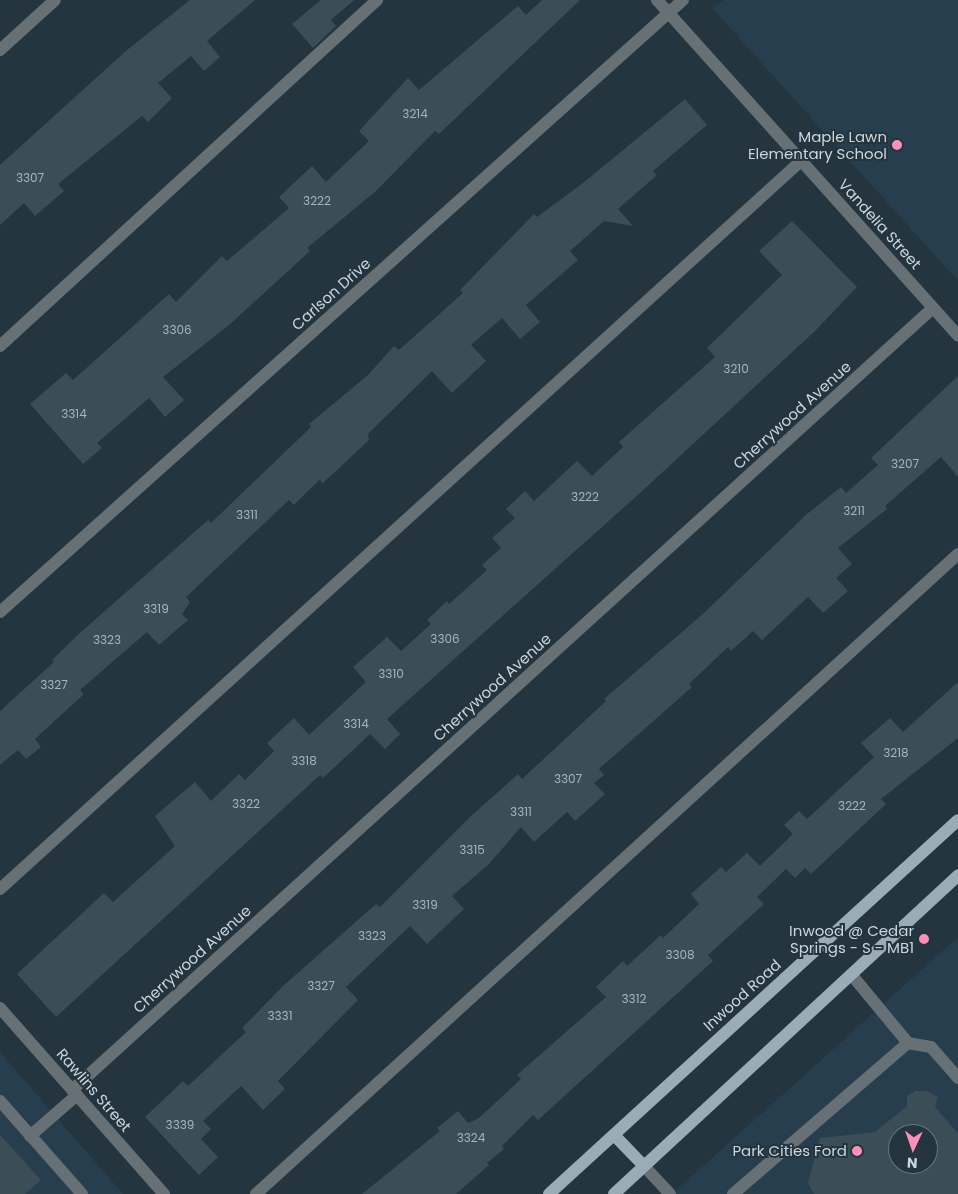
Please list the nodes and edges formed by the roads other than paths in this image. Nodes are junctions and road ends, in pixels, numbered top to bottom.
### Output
1 (55, 0) edge
2 (377, 0) edge
3 (657, 0) edge
4 (683, 0) edge
5 (670, 13) junction
6 (0, 50) edge
7 (802, 160) junction
8 (933, 308) junction
9 (958, 336) edge
10 (0, 346) edge
11 (958, 554) edge
12 (0, 612) edge
13 (958, 820) edge
14 (958, 875) edge
15 (0, 889) edge
16 (851, 974) junction
17 (0, 1008) edge
18 (908, 1043) junction
19 (958, 1078) edge
20 (74, 1092) junction
21 (0, 1101) edge
22 (614, 1135) junction
23 (30, 1136) junction
24 (644, 1166) junction
25 (82, 1194) edge
26 (164, 1194) edge
27 (256, 1194) edge
28 (549, 1194) edge
29 (614, 1194) edge
30 (670, 1194) edge
31 (733, 1194) edge

1 - 6 street
2 - 10 street
3 - 5 street, Vandelia Street
4 - 5 street, Carlson Drive
5 - 7 street, Vandelia Street
5 - 12 street, Carlson Drive
7 - 8 street, Vandelia Street
7 - 15 street
8 - 9 street, Vandelia Street
8 - 20 street, Cherrywood Avenue
11 - 27 street
13 - 22 main road, Inwood Road
14 - 16 main road
16 - 18 street
16 - 24 main road
17 - 20 street, Rawlins Street
18 - 19 street
18 - 31 street
20 - 23 street, Cherrywood Avenue
20 - 26 street, Rawlins Street
21 - 23 street
22 - 24 main road
22 - 28 main road, Inwood Road
23 - 25 street
24 - 29 main road
24 - 30 street

